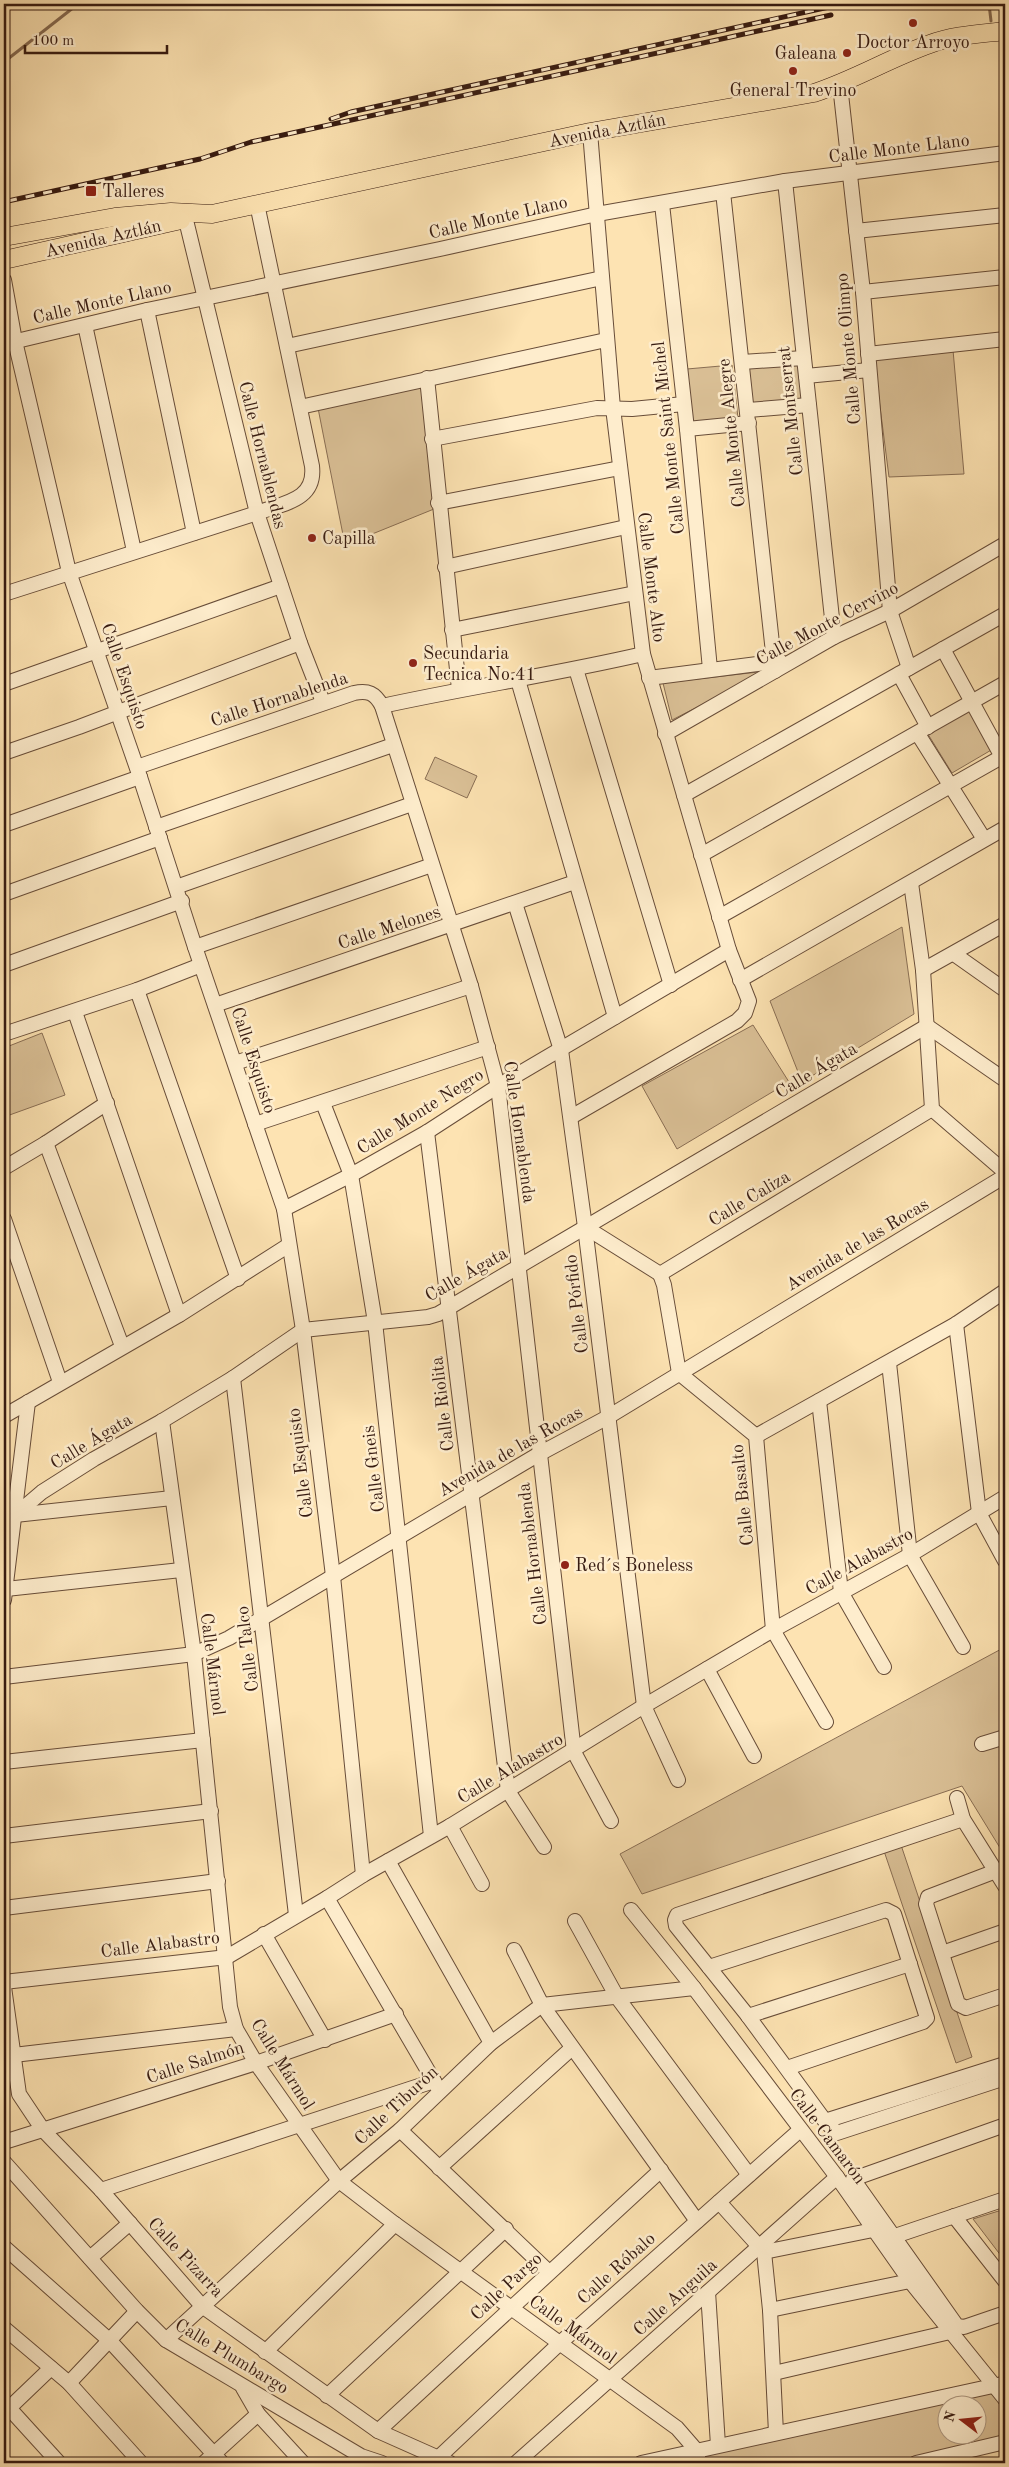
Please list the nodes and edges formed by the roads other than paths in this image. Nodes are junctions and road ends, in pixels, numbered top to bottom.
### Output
1 (1005, 35) edge
2 (840, 85) junction
3 (590, 132) junction
4 (1005, 153) edge
5 (848, 172) junction
6 (785, 181) junction
7 (723, 192) junction
8 (257, 204) junction
9 (662, 204) junction
10 (597, 214) junction
11 (1005, 215) edge
12 (185, 216) junction
13 (115, 217) junction
14 (856, 231) junction
15 (4, 237) edge
16 (4, 250) edge
17 (4, 260) edge
18 (1005, 277) edge
19 (602, 278) junction
20 (4, 280) edge
21 (275, 284) junction
22 (862, 292) junction
23 (205, 298) junction
24 (147, 310) junction
25 (85, 325) junction
26 (1005, 339) edge
27 (606, 340) junction
28 (9, 343) edge
29 (287, 346) junction
30 (868, 354) junction
31 (804, 358) junction
32 (742, 362) junction
33 (870, 370) junction
34 (806, 376) junction
35 (427, 378) junction
36 (684, 404) junction
37 (808, 405) junction
38 (300, 406) junction
39 (613, 408) junction
40 (748, 416) junction
41 (688, 429) junction
42 (432, 440) junction
43 (620, 468) junction
44 (438, 504) junction
45 (257, 513) junction
46 (626, 528) junction
47 (194, 533) junction
48 (1005, 544) edge
49 (134, 551) junction
50 (445, 567) junction
51 (69, 572) junction
52 (281, 586) junction
53 (635, 593) junction
54 (4, 594) edge
55 (890, 611) junction
56 (1005, 614) edge
57 (452, 630) junction
58 (834, 637) junction
59 (300, 643) junction
60 (943, 649) junction
61 (96, 650) junction
62 (643, 654) junction
63 (774, 666) junction
64 (576, 669) junction
65 (710, 669) junction
66 (904, 671) junction
67 (649, 678) junction
68 (518, 680) junction
69 (1005, 683) edge
70 (4, 684) edge
71 (459, 689) junction
72 (323, 702) junction
73 (972, 702) junction
74 (382, 706) junction
75 (117, 712) junction
76 (923, 730) junction
77 (665, 734) junction
78 (393, 745) junction
79 (4, 753) edge
80 (1004, 756) edge
81 (139, 772) junction
82 (951, 786) junction
83 (684, 795) junction
84 (412, 804) junction
85 (4, 825) edge
86 (1005, 828) edge
87 (158, 833) junction
88 (984, 839) junction
89 (701, 855) junction
90 (432, 865) junction
91 (575, 882) junction
92 (911, 883) junction
93 (176, 887) junction
94 (4, 894) edge
95 (182, 902) junction
96 (515, 903) junction
97 (719, 918) junction
98 (1005, 924) edge
99 (452, 926) junction
100 (194, 947) junction
101 (729, 950) junction
102 (954, 954) junction
103 (4, 965) edge
104 (200, 965) junction
105 (923, 970) junction
106 (740, 980) junction
107 (471, 986) junction
108 (671, 986) junction
109 (137, 990) junction
110 (1005, 990) edge
111 (215, 1005) junction
112 (75, 1012) junction
113 (615, 1018) junction
114 (927, 1026) junction
115 (4, 1034) edge
116 (488, 1047) junction
117 (561, 1050) junction
118 (235, 1063) junction
119 (1005, 1080) edge
120 (498, 1086) junction
121 (107, 1103) junction
122 (323, 1103) junction
123 (932, 1109) junction
124 (571, 1117) junction
125 (255, 1124) junction
126 (426, 1132) junction
127 (46, 1143) junction
128 (4, 1168) edge
129 (1005, 1172) edge
130 (351, 1176) junction
131 (1005, 1176) edge
132 (284, 1209) junction
133 (4, 1219) edge
134 (585, 1227) junction
135 (289, 1245) junction
136 (518, 1265) junction
137 (660, 1274) junction
138 (238, 1279) junction
139 (1005, 1292) edge
140 (449, 1308) junction
141 (179, 1315) junction
142 (375, 1322) junction
143 (956, 1324) junction
144 (303, 1330) junction
145 (122, 1346) junction
146 (889, 1363) junction
147 (679, 1373) junction
148 (233, 1378) junction
149 (60, 1382) junction
150 (819, 1401) junction
151 (28, 1402) junction
152 (4, 1416) edge
153 (608, 1417) junction
154 (162, 1421) junction
155 (756, 1436) junction
156 (539, 1454) junction
157 (471, 1495) junction
158 (1005, 1497) edge
159 (172, 1498) junction
160 (978, 1513) junction
161 (15, 1515) junction
162 (400, 1536) junction
163 (910, 1555) junction
164 (1005, 1561) edge
165 (181, 1570) junction
166 (333, 1576) junction
167 (841, 1592) junction
168 (5, 1594) edge
169 (262, 1620) junction
170 (774, 1630) junction
171 (963, 1647) dead end
172 (194, 1654) junction
173 (884, 1667) dead end
174 (707, 1669) junction
175 (4, 1677) edge
176 (644, 1706) junction
177 (826, 1722) dead end
178 (1005, 1737) edge
179 (203, 1740) junction
180 (982, 1744) dead end
181 (574, 1752) junction
182 (754, 1756) dead end
183 (4, 1762) edge
184 (678, 1780) dead end
185 (508, 1791) junction
186 (956, 1798) dead end
187 (210, 1811) junction
188 (963, 1819) junction
189 (611, 1821) dead end
190 (450, 1826) junction
191 (4, 1836) edge
192 (431, 1836) junction
193 (544, 1847) dead end
194 (388, 1861) junction
195 (996, 1871) junction
196 (363, 1874) junction
197 (218, 1881) junction
198 (482, 1884) dead end
199 (1005, 1886) edge
200 (328, 1898) junction
201 (4, 1908) edge
202 (631, 1910) dead end
203 (296, 1915) junction
204 (575, 1921) dead end
205 (1005, 1931) edge
206 (264, 1934) junction
207 (514, 1950) dead end
208 (942, 1953) junction
209 (226, 1957) junction
210 (910, 1964) junction
211 (709, 1967) junction
212 (4, 1982) edge
213 (4, 1987) edge
214 (694, 1988) junction
215 (1005, 1995) edge
216 (617, 1997) junction
217 (542, 2005) junction
218 (396, 2014) junction
219 (748, 2016) junction
220 (236, 2029) junction
221 (325, 2040) junction
222 (491, 2044) junction
223 (572, 2048) junction
224 (8, 2056) edge
225 (256, 2063) junction
226 (1005, 2064) edge
227 (787, 2068) junction
228 (1005, 2078) edge
229 (437, 2086) junction
230 (825, 2121) junction
231 (299, 2125) junction
232 (1005, 2125) edge
233 (43, 2130) junction
234 (400, 2130) junction
235 (800, 2130) junction
236 (4, 2142) edge
237 (4, 2162) edge
238 (439, 2168) junction
239 (661, 2170) junction
240 (749, 2175) junction
241 (837, 2178) junction
242 (339, 2181) junction
243 (101, 2190) junction
244 (1005, 2199) edge
245 (719, 2202) junction
246 (954, 2216) junction
247 (697, 2221) junction
248 (130, 2223) junction
249 (395, 2224) junction
250 (506, 2229) junction
251 (873, 2230) junction
252 (892, 2237) junction
253 (4, 2247) edge
254 (762, 2249) junction
255 (90, 2258) junction
256 (460, 2270) junction
257 (549, 2272) junction
258 (910, 2281) junction
259 (1005, 2281) edge
260 (708, 2292) junction
261 (202, 2306) junction
262 (510, 2307) junction
263 (770, 2310) junction
264 (137, 2311) junction
265 (1005, 2313) edge
266 (4, 2328) edge
267 (955, 2330) junction
268 (109, 2340) junction
269 (166, 2340) junction
270 (560, 2343) junction
271 (265, 2352) junction
272 (51, 2368) junction
273 (774, 2372) junction
274 (611, 2380) junction
275 (69, 2383) junction
276 (1000, 2384) edge
277 (243, 2387) junction
278 (327, 2396) junction
279 (1005, 2399) edge
280 (6, 2410) edge
281 (258, 2414) junction
282 (378, 2431) junction
283 (776, 2433) junction
284 (1005, 2442) edge
285 (718, 2445) junction
286 (698, 2457) edge
287 (213, 2460) edge
288 (444, 2461) edge
289 (59, 2463) edge
290 (141, 2463) edge
291 (303, 2463) edge
292 (382, 2463) edge
293 (516, 2463) edge
294 (641, 2463) edge
295 (916, 2463) edge

1 - 2 main road, Avenida Aztlán
2 - 3 main road, Avenida Aztlán
2 - 5 street, Calle Monte Olimpo
3 - 8 main road, Avenida Aztlán
3 - 10 street, Calle Monte Alto
4 - 5 street, Calle Monte Llano
5 - 6 street, Calle Monte Llano
5 - 14 street, Calle Monte Olimpo
6 - 7 street, Calle Monte Llano
6 - 31 street, Calle Montserrat
7 - 9 street, Calle Monte Llano
7 - 32 street, Calle Monte Alegre
8 - 12 main road, Avenida Aztlán
8 - 21 street
9 - 10 street, Calle Monte Llano
9 - 36 street, Calle Monte Saint Michel
10 - 19 street, Calle Monte Alto
10 - 21 street, Calle Monte Llano
11 - 14 street
12 - 13 main road, Avenida Aztlán
12 - 17 main road, Avenida Aztlán
12 - 23 street, Calle Hornablendas
13 - 15 main road, Avenida Aztlán
13 - 16 main road
14 - 22 street, Calle Monte Olimpo
18 - 22 street
19 - 27 street, Calle Monte Alto
19 - 29 street
20 - 28 street, Calle Esquisto
21 - 23 street, Calle Monte Llano
21 - 29 street
22 - 30 street, Calle Monte Olimpo
23 - 24 street, Calle Monte Llano
23 - 45 street, Calle Hornablendas
24 - 25 street, Calle Monte Llano
24 - 47 street
25 - 28 street, Calle Monte Llano
25 - 49 street
26 - 30 street
27 - 35 street
27 - 39 street, Calle Monte Alto
28 - 51 street, Calle Esquisto
29 - 38 street
30 - 33 street, Calle Monte Olimpo
31 - 32 street
31 - 34 street, Calle Montserrat
32 - 40 street, Calle Monte Alegre
33 - 34 street
33 - 55 street, Calle Monte Olimpo
34 - 37 street, Calle Montserrat
35 - 38 street
35 - 42 street
36 - 39 street
36 - 41 street, Calle Monte Saint Michel
37 - 40 street
37 - 58 street, Calle Montserrat
38 - 45 street
39 - 42 street
39 - 43 street, Calle Monte Alto
40 - 41 street
40 - 63 street, Calle Monte Alegre
41 - 65 street, Calle Monte Saint Michel
42 - 44 street
43 - 44 street
43 - 46 street, Calle Monte Alto
44 - 50 street
45 - 47 street
45 - 52 street, Calle Hornablendas
46 - 50 street
46 - 53 street, Calle Monte Alto
47 - 49 street
48 - 55 street, Calle Monte Cervino
49 - 51 street
50 - 57 street
51 - 54 street
51 - 61 street, Calle Esquisto
52 - 59 street, Calle Hornablendas
52 - 61 street
53 - 57 street
53 - 62 street, Calle Monte Alto
55 - 58 street, Calle Monte Cervino
55 - 66 street, Calle Monte Olimpo
56 - 60 street
57 - 71 street
58 - 63 street, Calle Monte Cervino
59 - 72 street, Calle Hornablendas
59 - 75 street
60 - 66 street
60 - 73 street
61 - 70 street
61 - 75 street, Calle Esquisto
62 - 64 street
62 - 67 street, Calle Monte Alto
63 - 65 street
63 - 77 street, Calle Monte Cervino
64 - 68 street
64 - 108 street
65 - 67 street
66 - 76 street, Calle Monte Olimpo
66 - 83 street
67 - 77 street, Calle Monte Alto
68 - 71 street
68 - 91 street
69 - 73 street
71 - 74 street
72 - 74 street, Calle Hornablenda
72 - 81 street, Calle Hornablenda
73 - 76 street
73 - 80 street
74 - 78 street, Calle Hornablenda
75 - 79 street
75 - 81 street, Calle Esquisto
76 - 82 street, Calle Monte Olimpo
76 - 89 street
77 - 83 street, Calle Monte Alto
78 - 84 street, Calle Hornablenda
78 - 87 street
80 - 82 street
81 - 85 street, Calle Hornablenda
81 - 87 street, Calle Esquisto
82 - 88 street, Calle Monte Olimpo
82 - 97 street
83 - 89 street, Calle Monte Alto
84 - 90 street, Calle Hornablenda
84 - 93 street
86 - 88 street
87 - 93 street, Calle Esquisto
87 - 94 street
88 - 92 street
89 - 97 street, Calle Monte Alto
90 - 99 street, Calle Hornablenda
90 - 100 street
91 - 96 street, Calle Melones
91 - 113 street
92 - 105 street
92 - 106 street
93 - 95 street, Calle Esquisto
95 - 100 street, Calle Esquisto
95 - 103 street
96 - 99 street, Calle Melones
96 - 117 street, Calle Pórfido
97 - 101 street, Calle Monte Alto
98 - 102 street
99 - 107 street, Calle Hornablenda
99 - 111 street, Calle Melones
100 - 104 street, Calle Esquisto
101 - 106 street, Calle Monte Alto
101 - 108 street, Calle Monte Negro
102 - 105 street
102 - 110 street
104 - 109 street
104 - 111 street, Calle Esquisto
105 - 114 street
106 - 124 street, Calle Monte Alto
107 - 116 street, Calle Hornablenda
107 - 118 street
108 - 113 street, Calle Monte Negro
109 - 112 street
109 - 138 street
111 - 118 street, Calle Esquisto
112 - 115 street
112 - 121 street
113 - 117 street, Calle Monte Negro
114 - 119 street
114 - 123 street
114 - 134 street, Calle Ágata
116 - 120 street, Calle Hornablenda
116 - 122 street
117 - 120 street, Calle Monte Negro
117 - 124 street, Calle Pórfido
118 - 125 street, Calle Esquisto
120 - 126 street, Calle Monte Negro
120 - 136 street, Calle Hornablenda
121 - 127 street
121 - 141 street
122 - 125 street
122 - 130 street, Calle Gneis
123 - 129 street
123 - 137 street, Calle Caliza
124 - 134 street, Calle Pórfido
125 - 132 street, Calle Esquisto
126 - 130 street, Calle Monte Negro
126 - 140 street, Calle Riolita
127 - 128 street
127 - 145 street
130 - 132 street, Calle Monte Negro
130 - 142 street, Calle Gneis
131 - 147 street, Avenida de las Rocas
132 - 135 street, Calle Esquisto
133 - 149 street
134 - 136 street, Calle Ágata
134 - 137 street
134 - 153 street, Calle Pórfido
135 - 138 street
135 - 144 street, Calle Esquisto
136 - 140 street, Calle Ágata
136 - 156 street, Calle Hornablenda
137 - 147 street
138 - 141 street
139 - 143 street
140 - 142 street, Calle Ágata
140 - 157 street, Calle Riolita
141 - 145 street
142 - 144 street, Calle Ágata
142 - 162 street, Calle Gneis
143 - 146 street
143 - 160 street
144 - 148 street, Calle Ágata
144 - 166 street, Calle Esquisto
145 - 149 street
146 - 150 street
146 - 163 street
147 - 153 street, Avenida de las Rocas
147 - 155 street, Calle Basalto
148 - 154 street, Calle Ágata
148 - 169 street, Calle Talco
149 - 151 street
150 - 155 street
150 - 167 street
151 - 152 street
151 - 161 street
153 - 156 street, Avenida de las Rocas
153 - 176 street, Calle Pórfido
154 - 159 street, Calle Mármol
154 - 161 street, Calle Ágata
155 - 170 street, Calle Basalto
156 - 157 street, Avenida de las Rocas
156 - 181 street, Calle Hornablenda
157 - 162 street, Avenida de las Rocas
157 - 185 street, Calle Riolita
158 - 160 street, Calle Alabastro
159 - 161 street
159 - 165 street, Calle Mármol
160 - 163 street, Calle Alabastro
160 - 164 street
161 - 168 street
162 - 166 street, Avenida de las Rocas
162 - 192 street, Calle Gneis
163 - 167 street, Calle Alabastro
163 - 171 street
165 - 168 street
165 - 172 street, Calle Mármol
166 - 169 street, Avenida de las Rocas
166 - 196 street, Calle Esquisto
167 - 170 street, Calle Alabastro
167 - 173 street
169 - 172 street, Avenida de las Rocas
169 - 203 street, Calle Talco
170 - 174 street, Calle Alabastro
170 - 177 street
172 - 175 street, Avenida de las Rocas
172 - 179 street, Calle Mármol
174 - 176 street, Calle Alabastro
174 - 182 street
176 - 181 street, Calle Alabastro
176 - 184 street, Calle Pórfido
178 - 180 street
179 - 183 street
179 - 187 street, Calle Mármol
181 - 185 street, Calle Alabastro
181 - 189 street
185 - 190 street, Calle Alabastro
185 - 193 street
186 - 188 street
187 - 191 street
187 - 197 street, Calle Mármol
188 - 195 street
188 - 211 street
190 - 192 street, Calle Alabastro
190 - 198 street
192 - 194 street, Calle Alabastro
194 - 196 street, Calle Alabastro
194 - 222 street
195 - 199 street
195 - 208 street
196 - 200 street, Calle Alabastro
197 - 201 street
197 - 209 street, Calle Mármol
200 - 203 street, Calle Alabastro
200 - 218 street
202 - 214 street, Calle Camarón
203 - 206 street, Calle Alabastro
204 - 216 street
205 - 208 street
206 - 209 street, Calle Alabastro
206 - 221 street
207 - 217 street
208 - 215 street
209 - 212 street, Calle Alabastro
209 - 220 street, Calle Mármol
210 - 211 street
210 - 219 street
210 - 227 street
211 - 219 street
213 - 224 street, Calle Pizarra
214 - 216 street
214 - 235 street, Calle Camarón
216 - 217 street
216 - 240 street
217 - 222 street, Calle Tiburón
217 - 223 street
218 - 221 street, Calle Salmón
218 - 229 street
219 - 227 street
220 - 224 street
220 - 225 street, Calle Mármol
221 - 225 street, Calle Salmón
222 - 229 street, Calle Tiburón
223 - 238 street
223 - 239 street
224 - 233 street, Calle Pizarra
225 - 231 street, Calle Mármol
225 - 233 street, Calle Salmón
226 - 230 street
227 - 230 street
228 - 230 street
229 - 231 street
229 - 234 street, Calle Tiburón
231 - 242 street, Calle Mármol
231 - 243 street
232 - 252 street
233 - 236 street, Calle Salmón
233 - 243 street, Calle Pizarra
234 - 238 street
234 - 242 street, Calle Tiburón
235 - 240 street, Calle Róbalo
235 - 241 street, Calle Camarón
237 - 255 street, Calle Plumbargo
238 - 250 street
239 - 247 street
239 - 257 street, Calle Pargo
240 - 245 street, Calle Róbalo
241 - 251 street, Calle Camarón
241 - 254 street, Calle Anguila
242 - 249 street, Calle Mármol
242 - 261 street, Calle Tiburón
243 - 248 street, Calle Pizarra
244 - 246 street
245 - 247 street, Calle Róbalo
245 - 254 street
246 - 252 street
246 - 259 street
247 - 270 street, Calle Róbalo
248 - 255 street
248 - 261 street, Calle Pizarra
249 - 256 street, Calle Mármol
249 - 271 street
250 - 256 street
250 - 257 street
251 - 254 street
251 - 258 street, Calle Camarón
252 - 267 street
253 - 268 street
254 - 260 street, Calle Anguila
254 - 263 street
255 - 264 street, Calle Plumbargo
256 - 262 street, Calle Mármol
256 - 278 street
257 - 262 street, Calle Pargo
258 - 263 street
258 - 267 street, Calle Camarón
260 - 274 street, Calle Anguila
260 - 285 street
261 - 269 street, Calle Tiburón
261 - 271 street, Calle Pizarra
262 - 270 street, Calle Mármol
262 - 282 street, Calle Pargo
263 - 273 street
264 - 268 street
264 - 269 street, Calle Plumbargo
265 - 267 street
266 - 272 street
267 - 273 street
267 - 276 street, Calle Camarón
268 - 275 street
268 - 287 street
269 - 277 street, Calle Plumbargo
270 - 274 street, Calle Mármol
270 - 288 street, Calle Róbalo
271 - 278 street, Calle Pizarra
272 - 275 street
272 - 280 street
273 - 283 street
274 - 286 street, Calle Mármol
274 - 293 street, Calle Anguila
275 - 290 street
276 - 279 street, Calle Camarón
276 - 283 street
277 - 281 street
277 - 292 street, Calle Plumbargo
278 - 282 street, Calle Pizarra
280 - 289 street
281 - 287 street
281 - 291 street
282 - 288 street, Calle Pizarra
283 - 285 street
284 - 295 street
285 - 286 street
286 - 294 street

